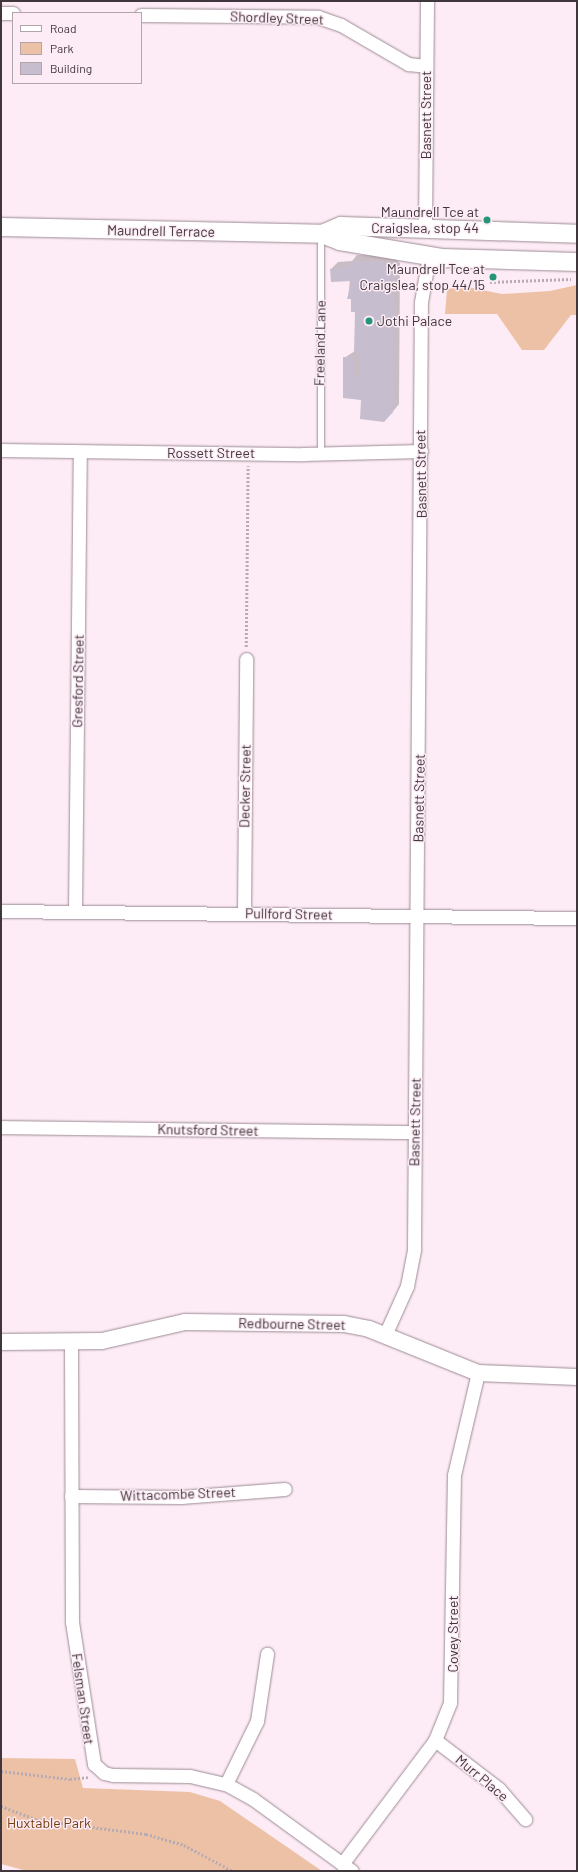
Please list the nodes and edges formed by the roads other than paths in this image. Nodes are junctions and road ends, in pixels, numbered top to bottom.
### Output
1 (427, 1) edge
2 (1, 13) edge
3 (12, 13) edge
4 (142, 15) edge
5 (426, 66) junction
6 (1, 227) edge
7 (425, 230) junction
8 (322, 234) junction
9 (577, 234) edge
10 (429, 256) junction
11 (577, 262) edge
12 (1, 450) edge
13 (421, 451) junction
14 (80, 452) junction
15 (321, 452) junction
16 (246, 659) road end
17 (1, 910) edge
18 (75, 911) junction
19 (244, 913) junction
20 (417, 915) junction
21 (577, 918) edge
22 (1, 1127) edge
23 (415, 1132) junction
24 (385, 1335) junction
25 (1, 1342) edge
26 (71, 1343) junction
27 (478, 1373) junction
28 (577, 1377) edge
29 (285, 1489) dead end
30 (71, 1496) junction
31 (267, 1654) dead end
32 (435, 1740) junction
33 (226, 1784) junction
34 (525, 1819) dead end
35 (347, 1867) edge

1 - 5 street, Basnett Street
2 - 3 street
4 - 5 street, Shordley Street
5 - 7 street, Basnett Street
6 - 8 main road, Maundrell Terrace
7 - 8 main road, Maundrell Terrace
7 - 9 main road, Maundrell Terrace
8 - 10 main road, Maundrell Terrace
8 - 15 lane, Freeland Lane
10 - 11 main road, Maundrell Terrace
10 - 13 street, Basnett Street
12 - 14 street, Rossett Street
13 - 15 street, Rossett Street
13 - 20 street, Basnett Street
14 - 15 street, Rossett Street
14 - 18 street, Gresford Street
16 - 19 street, Decker Street
17 - 18 street, Pullford Street
18 - 19 street, Pullford Street
19 - 20 street, Pullford Street
20 - 21 street, Pullford Street
20 - 23 street, Basnett Street
22 - 23 street, Knutsford Street
23 - 24 street, Basnett Street
24 - 26 street, Redbourne Street
24 - 27 street, Redbourne Street
25 - 26 street, Redbourne Street
26 - 30 street, Felsman Street
27 - 28 street, Redbourne Street
27 - 32 street, Covey Street
29 - 30 street, Wittacombe Street
30 - 33 street, Felsman Street
31 - 33 street
32 - 34 street, Murr Place
32 - 35 street, Covey Street
33 - 35 street

